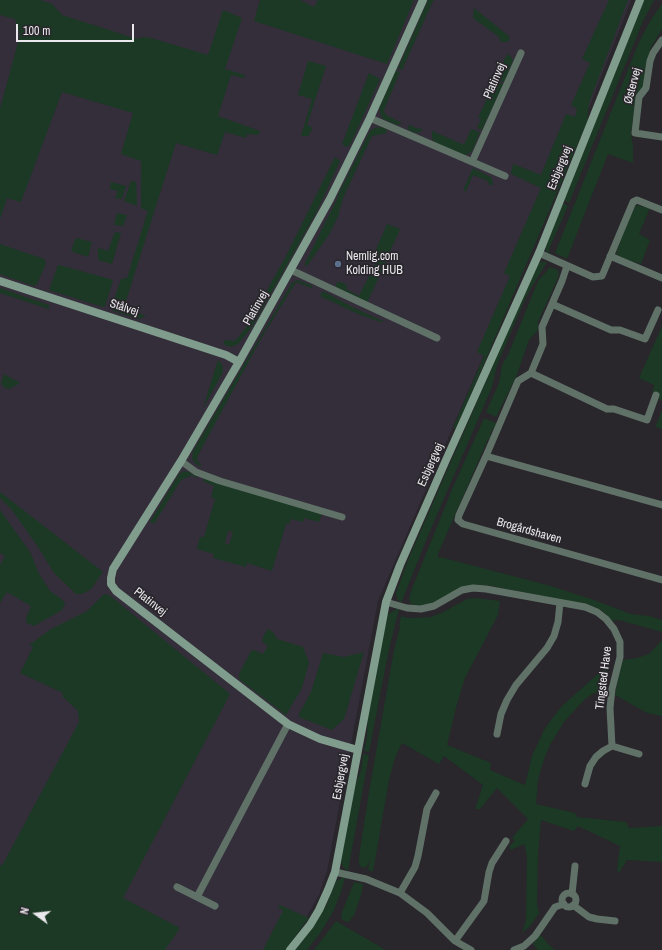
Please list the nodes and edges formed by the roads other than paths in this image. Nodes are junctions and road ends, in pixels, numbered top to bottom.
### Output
1 (423, 0) edge
2 (640, 0) edge
3 (661, 43) edge
4 (520, 53) dead end
5 (370, 118) junction
6 (662, 137) edge
7 (472, 162) junction
8 (505, 176) dead end
9 (662, 210) edge
10 (539, 253) junction
11 (610, 256) junction
12 (567, 266) junction
13 (291, 270) junction
14 (662, 278) edge
15 (0, 280) edge
16 (552, 304) junction
17 (658, 310) dead end
18 (437, 338) dead end
19 (239, 362) junction
20 (531, 373) junction
21 (656, 395) dead end
22 (486, 456) junction
23 (181, 461) junction
24 (662, 505) edge
25 (342, 518) dead end
26 (662, 580) edge
27 (386, 602) junction
28 (560, 603) junction
29 (288, 724) junction
30 (497, 734) dead end
31 (612, 746) junction
32 (358, 750) junction
33 (639, 754) dead end
34 (585, 784) dead end
35 (436, 793) dead end
36 (506, 841) dead end
37 (575, 866) dead end
38 (334, 872) junction
39 (177, 887) dead end
40 (400, 893) junction
41 (572, 894) junction
42 (197, 897) junction
43 (564, 904) junction
44 (574, 905) junction
45 (215, 906) dead end
46 (615, 921) dead end
47 (455, 942) junction
48 (290, 950) edge
49 (471, 950) edge
50 (514, 950) edge

1 - 5 street, Platinvej
2 - 10 street, Esbjergvej
3 - 6 street, Østervej
4 - 7 street, Platinvej
5 - 7 street
5 - 13 street, Platinvej
7 - 8 street
9 - 11 street
10 - 12 street
10 - 27 street, Esbjergvej
11 - 12 street
11 - 14 street
12 - 16 street, Brogårdshaven
13 - 18 street
13 - 19 street, Platinvej
15 - 19 street, Stålvej
16 - 17 street
16 - 20 street, Brogårdshaven
19 - 23 street, Platinvej
20 - 21 street
20 - 22 street, Brogårdshaven
22 - 24 street
22 - 26 street, Brogårdshaven
23 - 25 street
23 - 29 street, Platinvej
27 - 28 street, Tingsted Have
27 - 32 street, Esbjergvej
28 - 30 street
28 - 31 street, Tingsted Have
29 - 32 street, Platinvej
29 - 42 street
31 - 33 street
31 - 34 street
32 - 38 street, Esbjergvej
35 - 40 street
36 - 47 street
37 - 41 street
38 - 40 street
38 - 48 street, Esbjergvej
39 - 42 street
40 - 47 street
41 - 43 street
41 - 44 street
42 - 45 street
43 - 44 street
43 - 50 street
44 - 46 street
47 - 49 street

